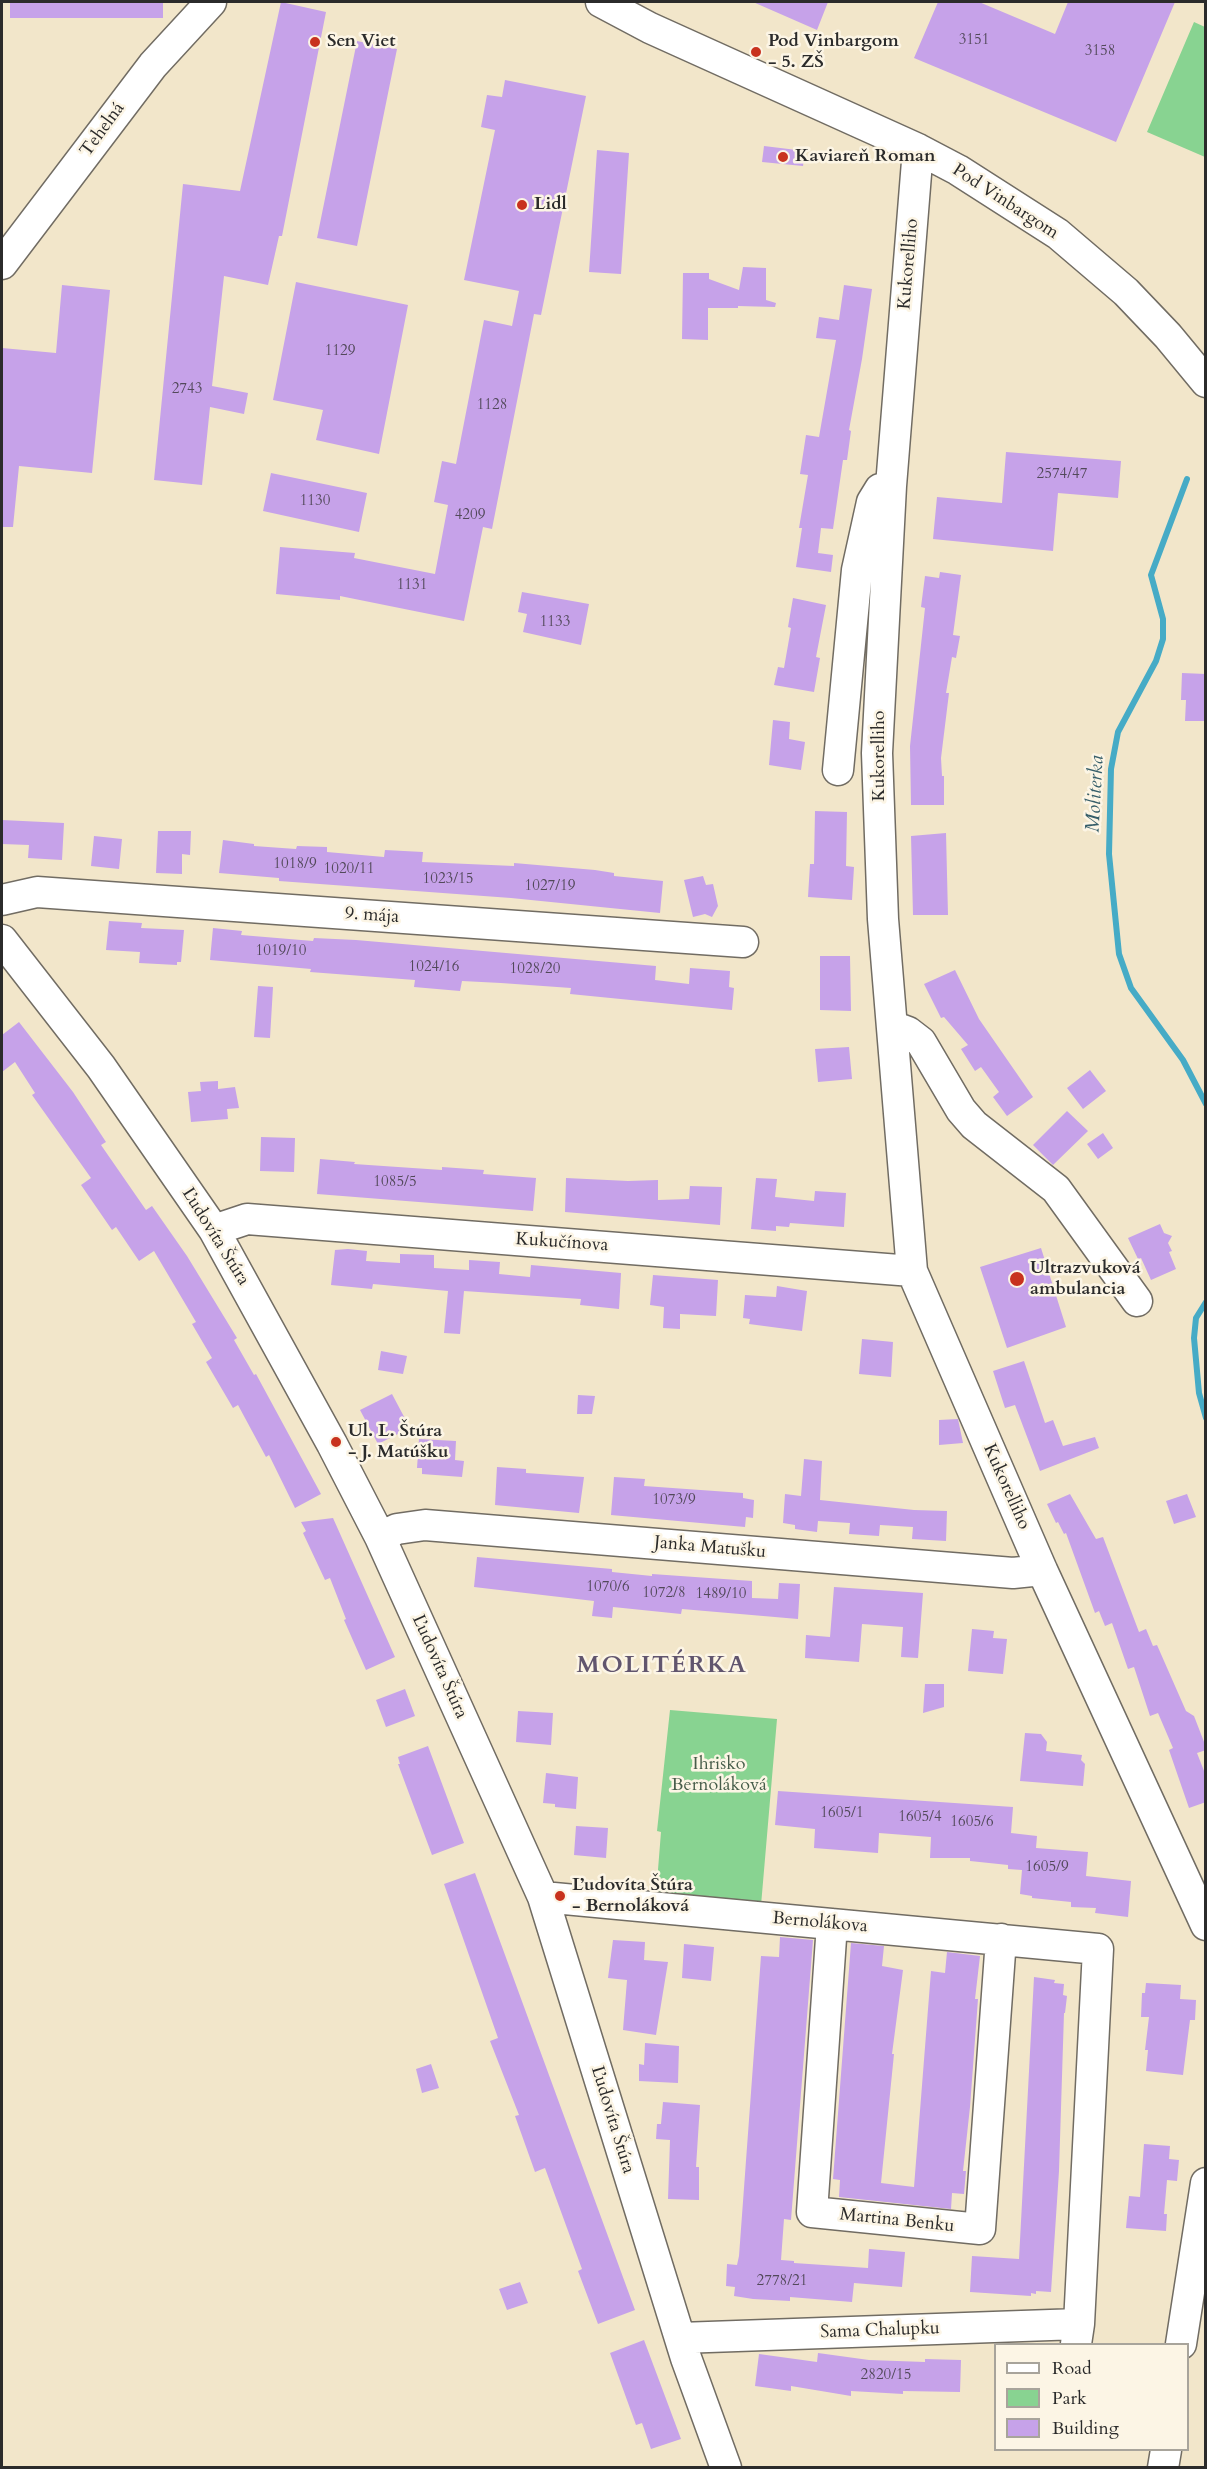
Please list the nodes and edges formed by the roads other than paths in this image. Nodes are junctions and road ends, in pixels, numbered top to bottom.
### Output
1 (211, 2) edge
2 (601, 2) edge
3 (918, 149) junction
4 (2, 264) edge
5 (1206, 382) edge
6 (891, 486) junction
7 (838, 770) dead end
8 (2, 900) edge
9 (2, 940) edge
10 (743, 942) dead end
11 (892, 1026) junction
12 (214, 1230) junction
13 (912, 1271) junction
14 (1137, 1301) dead end
15 (380, 1537) junction
16 (1042, 1570) junction
17 (543, 1897) junction
18 (832, 1924) junction
19 (1206, 1925) edge
20 (1001, 1939) junction
21 (1098, 1949) joint
22 (1206, 2183) edge
23 (1078, 2334) edge
24 (680, 2338) junction
25 (1181, 2343) edge
26 (1166, 2451) edge
27 (726, 2468) edge
28 (1163, 2468) edge

1 - 4 street, Tehelná
2 - 3 street, Pod Vinbargom
3 - 5 street, Pod Vinbargom
3 - 6 street, Kukorelliho
6 - 7 street, Kukorelliho
6 - 11 street, Kukorelliho
8 - 10 street, 9. mája
9 - 12 street, Ľudovíta Štúra
11 - 13 street, Kukorelliho
11 - 14 street
12 - 13 street, Kukučínova
12 - 15 street, Ľudovíta Štúra
13 - 16 street, Kukorelliho
15 - 16 street, Janka Matušku
15 - 17 street, Ľudovíta Štúra
16 - 19 street, Kukorelliho
17 - 18 street, Bernolákova
17 - 24 street, Ľudovíta Štúra
18 - 20 street, Bernolákova
18 - 20 street, Martina Benku
20 - 21 street, Bernolákova
21 - 23 street, Sama Chalupku
22 - 25 street
23 - 24 street, Sama Chalupku
24 - 27 street, Ľudovíta Štúra
26 - 28 street

